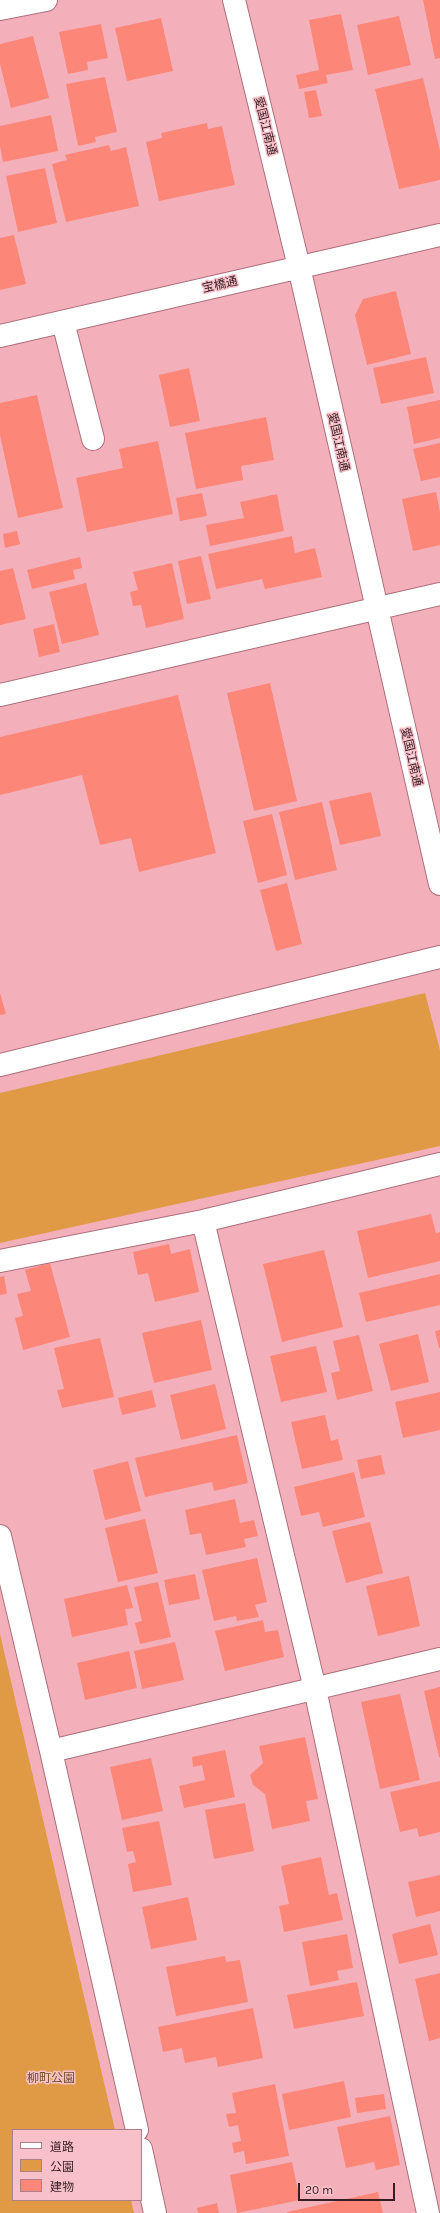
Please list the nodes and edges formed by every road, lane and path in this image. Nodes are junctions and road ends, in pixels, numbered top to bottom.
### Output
1 (46, 0) edge
2 (234, 0) edge
3 (0, 9) edge
4 (440, 235) edge
5 (299, 267) junction
6 (64, 322) junction
7 (0, 336) edge
8 (93, 439) dead end
9 (440, 594) edge
10 (376, 609) junction
11 (0, 695) edge
12 (440, 884) edge
13 (440, 957) edge
14 (0, 1065) edge
15 (440, 1164) edge
16 (203, 1221) junction
17 (0, 1261) edge
18 (0, 1536) edge
19 (440, 1659) edge
20 (315, 1689) junction
21 (51, 1751) junction
22 (137, 2129) edge
23 (142, 2154) edge
24 (155, 2213) edge
25 (428, 2213) edge

1 - 3 street
2 - 5 street, 愛国江南通
4 - 5 street, 宝橋通
5 - 6 street, 宝橋通
5 - 10 street, 愛国江南通
6 - 7 street, 宝橋通
6 - 8 street
9 - 10 street
10 - 11 street
10 - 12 street, 愛国江南通
13 - 14 street
15 - 16 street
16 - 17 street
16 - 20 street
18 - 21 street
19 - 20 street
20 - 21 street
20 - 25 street
21 - 22 street
23 - 24 street

